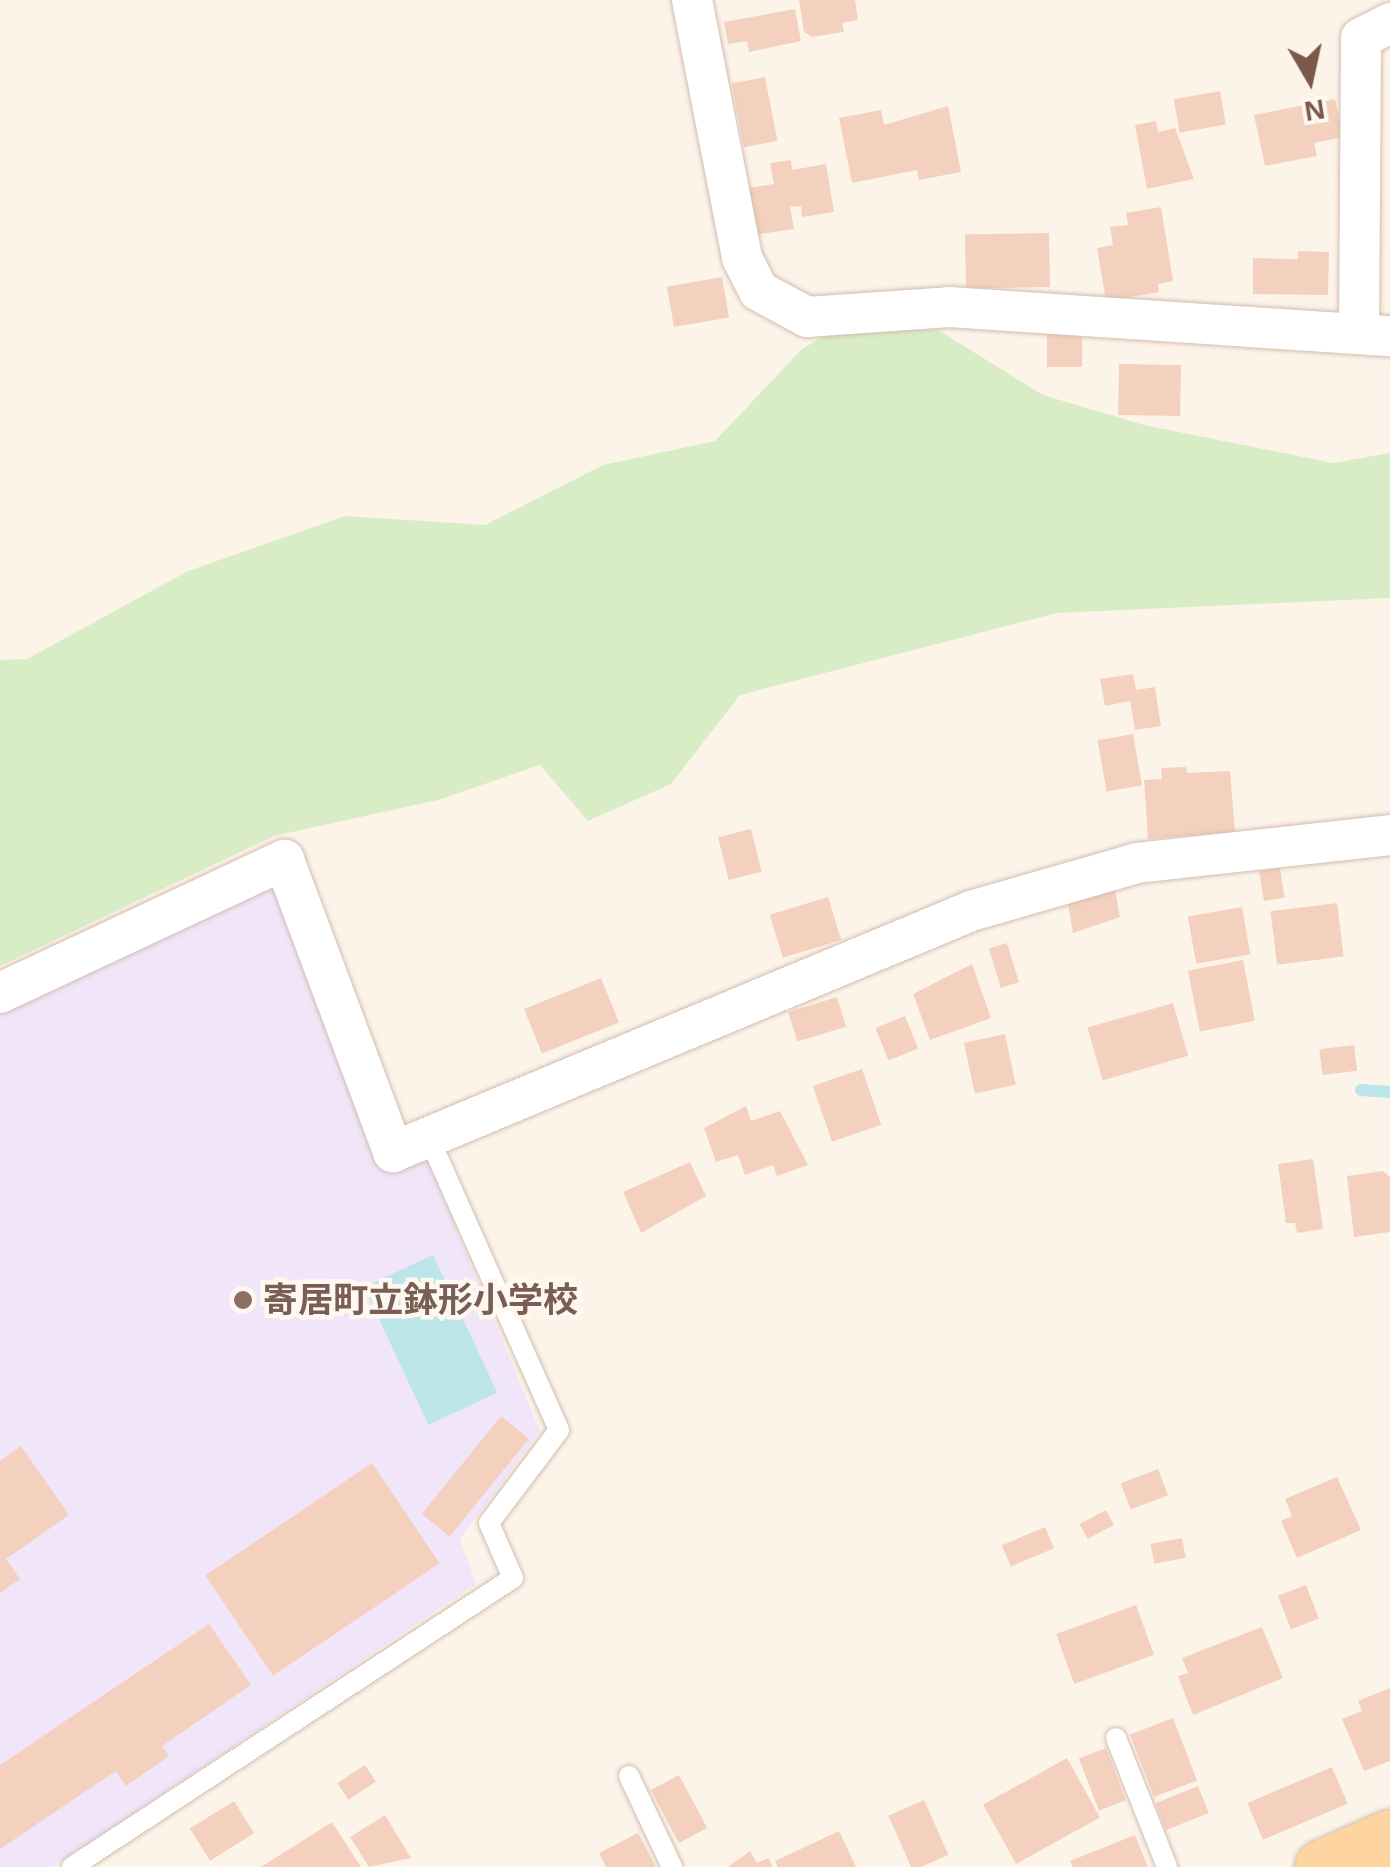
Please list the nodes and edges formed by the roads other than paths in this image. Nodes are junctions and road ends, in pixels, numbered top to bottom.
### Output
1 (692, 0) edge
2 (1390, 23) edge
3 (1375, 335) edge
4 (1390, 835) edge
5 (0, 993) edge
6 (430, 1140) junction
7 (1116, 1738) dead end
8 (629, 1776) dead end
9 (1390, 1836) edge
10 (72, 1867) edge
11 (672, 1867) edge
12 (1167, 1867) edge
13 (1322, 1867) edge

1 - 3 street
2 - 3 street
4 - 6 street
5 - 6 street
6 - 10 lane
7 - 12 lane
8 - 11 lane
9 - 13 main road

